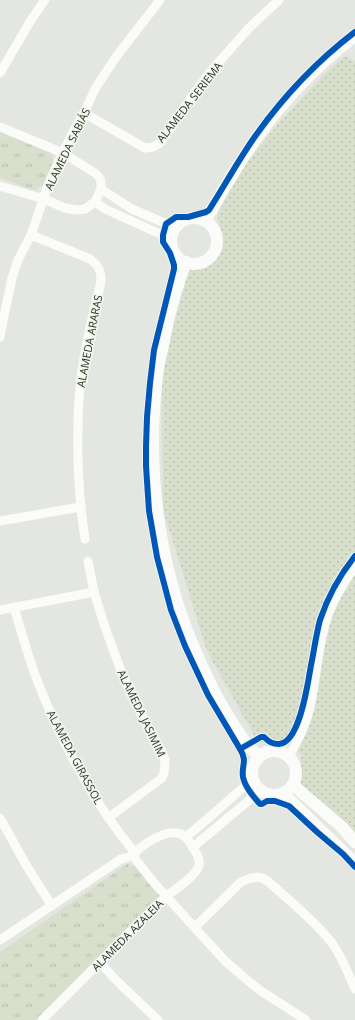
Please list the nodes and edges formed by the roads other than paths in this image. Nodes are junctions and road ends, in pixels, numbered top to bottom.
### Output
1 (44, 0) edge
2 (160, 0) edge
3 (279, 0) edge
4 (355, 36) edge
5 (0, 73) edge
6 (84, 113) junction
7 (0, 127) edge
8 (63, 153) junction
9 (0, 186) edge
10 (101, 189) junction
11 (44, 199) junction
12 (95, 202) junction
13 (132, 209) junction
14 (127, 220) junction
15 (205, 221) junction
16 (174, 233) junction
17 (31, 235) junction
18 (186, 262) junction
19 (0, 337) edge
20 (80, 507) junction
21 (0, 521) edge
22 (85, 539) dead end
23 (88, 561) dead end
24 (355, 567) edge
25 (94, 592) junction
26 (14, 607) junction
27 (0, 610) edge
28 (259, 756) junction
29 (289, 756) junction
30 (252, 780) junction
31 (293, 785) junction
32 (260, 791) junction
33 (282, 794) junction
34 (212, 815) junction
35 (0, 818) edge
36 (108, 818) junction
37 (220, 824) junction
38 (186, 837) junction
39 (355, 842) edge
40 (193, 847) junction
41 (134, 854) junction
42 (355, 863) edge
43 (166, 896) junction
44 (52, 906) junction
45 (195, 927) junction
46 (0, 940) edge
47 (100, 963) junction
48 (355, 990) edge
49 (42, 1020) edge
50 (158, 1020) edge
51 (306, 1020) edge

1 - 5 street
2 - 6 street, ALAMEDA SABIÁS
3 - 6 street, ALAMEDA SERIEMA
4 - 15 street
6 - 8 street, ALAMEDA SABIÁS
7 - 8 street
8 - 10 street
8 - 11 street, ALAMEDA SABIÁS
9 - 11 street
10 - 12 street
10 - 13 street
11 - 12 street
11 - 17 street, ALAMEDA SABIÁS
12 - 14 street
13 - 14 street
13 - 16 street
14 - 16 street
15 - 16 street
15 - 18 street
16 - 18 street
17 - 19 street, ALAMEDA SABIÁS
17 - 20 street, ALAMEDA ARARAS
18 - 28 street
20 - 21 street
20 - 22 street, ALAMEDA ARARAS
23 - 25 street, ALAMEDA JASIMIM
24 - 29 street
25 - 26 street
25 - 36 street, ALAMEDA JASIMIM
26 - 27 street
26 - 36 street, ALAMEDA GIRASSOL
28 - 29 street
28 - 30 street
29 - 31 street
30 - 32 street
30 - 34 street
31 - 33 street
31 - 39 street
32 - 33 street
32 - 37 street
33 - 42 street
34 - 37 street
34 - 38 street
35 - 44 street
36 - 41 street, ALAMEDA GIRASSOL
37 - 40 street
38 - 40 street, ALAMEDA AZALEIA
38 - 41 street
40 - 43 street, ALAMEDA AZALEIA
41 - 43 street, ALAMEDA GIRASSOL
41 - 44 street
43 - 45 street, ALAMEDA GIRASSOL
43 - 47 street, ALAMEDA AZALEIA
44 - 46 street
45 - 48 street
45 - 51 street, ALAMEDA GIRASSOL
47 - 49 street, ALAMEDA AZALEIA
47 - 50 street

